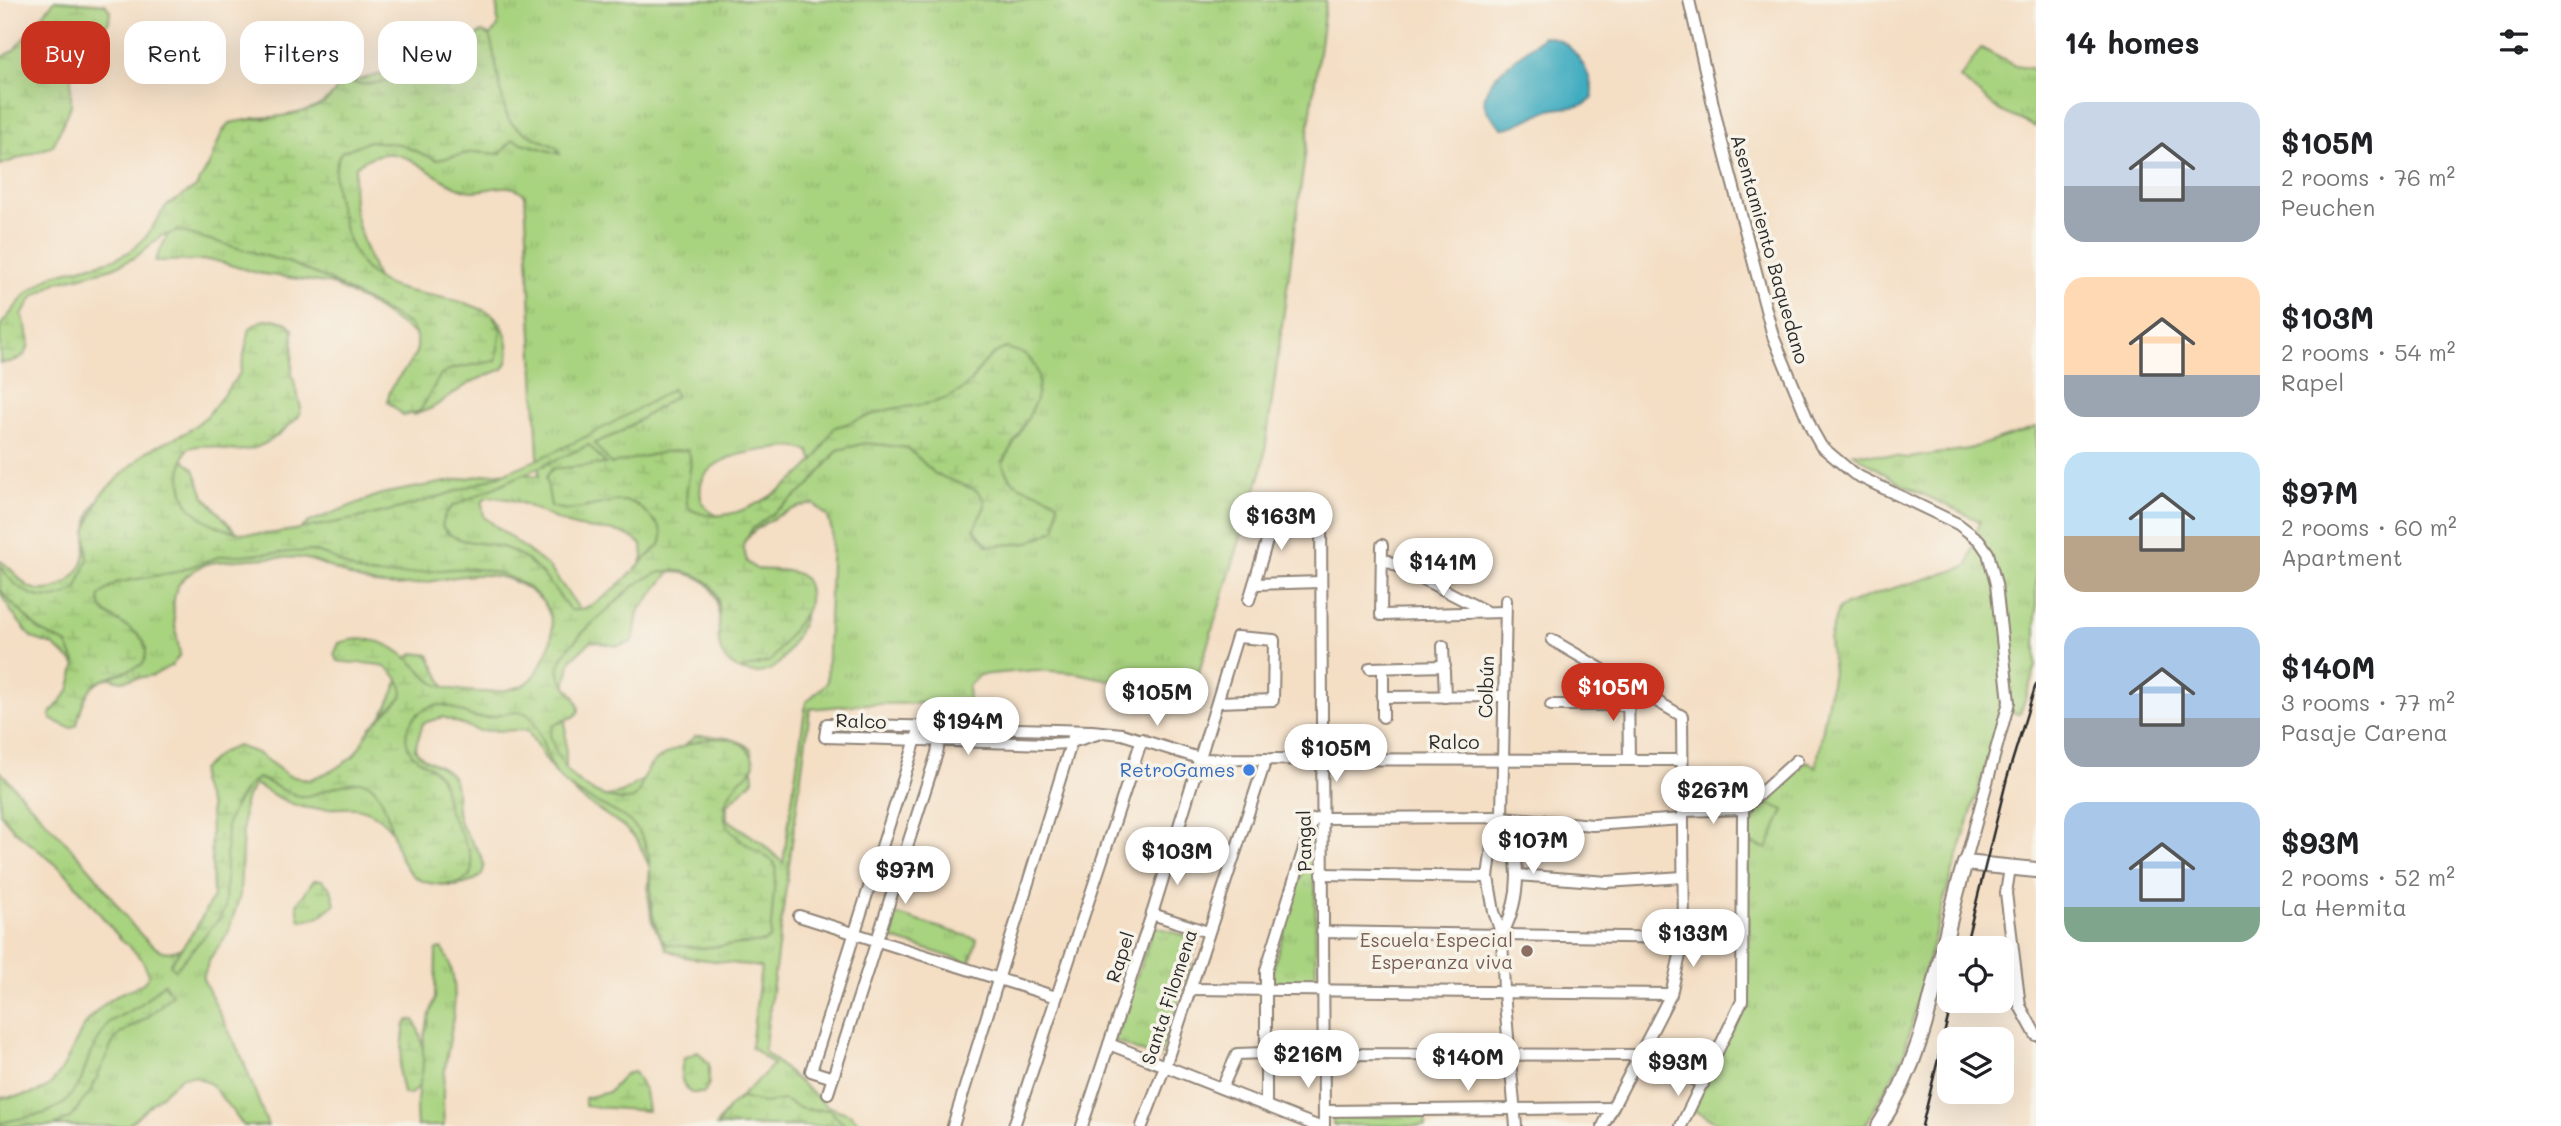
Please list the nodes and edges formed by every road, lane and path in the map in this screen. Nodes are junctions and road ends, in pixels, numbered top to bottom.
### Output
1 (1689, 0) edge
2 (1321, 514) dead end
3 (1321, 527) junction
4 (1382, 545) dead end
5 (1382, 558) junction
6 (1321, 582) junction
7 (1254, 584) junction
8 (1249, 600) dead end
9 (1506, 600) dead end
10 (1488, 612) junction
11 (1505, 612) junction
12 (1552, 640) dead end
13 (1443, 646) dead end
14 (1445, 666) junction
15 (1370, 668) dead end
16 (1383, 668) junction
17 (1628, 685) junction
18 (1503, 696) junction
19 (1382, 697) junction
20 (1445, 697) junction
21 (1220, 702) junction
22 (1551, 705) dead end
23 (1629, 705) junction
24 (1383, 717) dead end
25 (919, 727) junction
26 (941, 727) junction
27 (1074, 736) junction
28 (1142, 739) junction
29 (918, 740) junction
30 (940, 740) junction
31 (1202, 759) junction
32 (1265, 759) junction
33 (1320, 760) junction
34 (1501, 760) junction
35 (1629, 760) junction
36 (1682, 760) junction
37 (1797, 760) dead end
38 (1742, 810) junction
39 (1683, 815) junction
40 (1321, 817) junction
41 (1502, 817) junction
42 (1965, 863) junction
43 (2010, 867) junction
44 (2036, 870) edge
45 (1322, 874) junction
46 (1518, 875) junction
47 (1488, 877) junction
48 (1683, 877) junction
49 (867, 899) junction
50 (888, 906) junction
51 (1152, 914) junction
52 (799, 916) dead end
53 (1208, 932) junction
54 (1322, 932) junction
55 (856, 934) junction
56 (1502, 935) junction
57 (1684, 938) junction
58 (1742, 939) junction
59 (877, 941) junction
60 (1000, 979) junction
61 (1190, 989) junction
62 (1266, 990) junction
63 (1323, 990) junction
64 (1503, 992) junction
65 (1671, 994) junction
66 (1056, 997) junction
67 (2036, 1035) edge
68 (1109, 1044) junction
69 (1266, 1053) junction
70 (1323, 1054) junction
71 (1510, 1054) junction
72 (1641, 1055) junction
73 (1165, 1066) junction
74 (832, 1078) junction
75 (1703, 1084) junction
76 (1222, 1088) junction
77 (828, 1093) dead end
78 (1266, 1105) junction
79 (1515, 1108) junction
80 (1612, 1108) junction
81 (1324, 1111) junction
82 (1145, 1125) edge
83 (953, 1126) edge
84 (1014, 1126) edge
85 (1082, 1126) edge
86 (1317, 1126) edge
87 (1324, 1126) edge
88 (1516, 1126) edge
89 (1603, 1126) edge
90 (1681, 1126) edge
91 (1879, 1126) edge

1 - 42 street, Asentamiento Baquedano
2 - 3 street, Pangal
3 - 6 street, Pangal
3 - 7 street
4 - 5 street
5 - 10 street
5 - 10 street
6 - 7 street
6 - 33 street, Pangal
7 - 8 street
9 - 11 street, Colbún
10 - 11 street
11 - 18 street, Colbún
12 - 17 street
13 - 14 street
14 - 16 street
14 - 20 street
15 - 16 street
16 - 19 street
17 - 23 street
17 - 36 street
18 - 20 street
18 - 34 street, Colbún
19 - 20 street
19 - 24 street
21 - 21 street, Rapel
21 - 31 street, Rapel
22 - 23 street
23 - 35 street
25 - 26 street, Ralco
25 - 29 street
25 - 29 street, Ralco
26 - 27 street, Ralco
26 - 30 street
27 - 28 street, Ralco
27 - 30 street, Ralco
27 - 60 street
28 - 31 street, Ralco
28 - 66 street
29 - 30 street, Ralco
29 - 49 street
30 - 50 street
31 - 32 street, Ralco
31 - 51 street, Rapel
32 - 33 street, Ralco
32 - 53 street, Santa Filomena
33 - 34 street, Ralco
33 - 40 street, Pangal
34 - 35 street, Ralco
34 - 41 street, Colbún
35 - 36 street, Ralco
36 - 39 street
37 - 38 street
38 - 39 street
38 - 58 street
39 - 41 street
39 - 48 street
40 - 41 street
40 - 45 street, Pangal
40 - 62 street
41 - 46 street, Colbún
41 - 47 street, Colbún
42 - 43 street
42 - 91 street
43 - 44 street
43 - 67 street
45 - 47 street
45 - 54 street, Pangal
46 - 48 street
46 - 56 street, Colbún
47 - 56 street, Colbún
48 - 57 street
49 - 50 street
49 - 55 street
50 - 59 street
51 - 53 street
51 - 68 street, Rapel
52 - 55 street
53 - 61 street, Santa Filomena
54 - 56 street
54 - 63 street, Pangal
55 - 59 street
55 - 74 street
56 - 57 street
56 - 64 street, Colbún
57 - 58 street
57 - 65 street
58 - 75 street
59 - 60 street
59 - 74 street
60 - 66 street
60 - 83 street
61 - 62 street
61 - 73 street, Santa Filomena
62 - 63 street
62 - 69 street
63 - 64 street
63 - 70 street, Pangal
64 - 65 street
64 - 71 street, Colbún
65 - 72 street
66 - 84 street
68 - 73 street
68 - 85 street, Rapel
69 - 76 street
69 - 78 street
70 - 71 street
70 - 81 street, Pangal
71 - 72 street
71 - 79 street, Colbún
72 - 75 street
72 - 80 street
73 - 76 street
73 - 82 street, Santa Filomena
74 - 77 street
75 - 90 street
76 - 78 street
78 - 86 street
79 - 80 street
79 - 81 street
79 - 88 street, Colbún
80 - 89 street
81 - 87 street, Pangal

